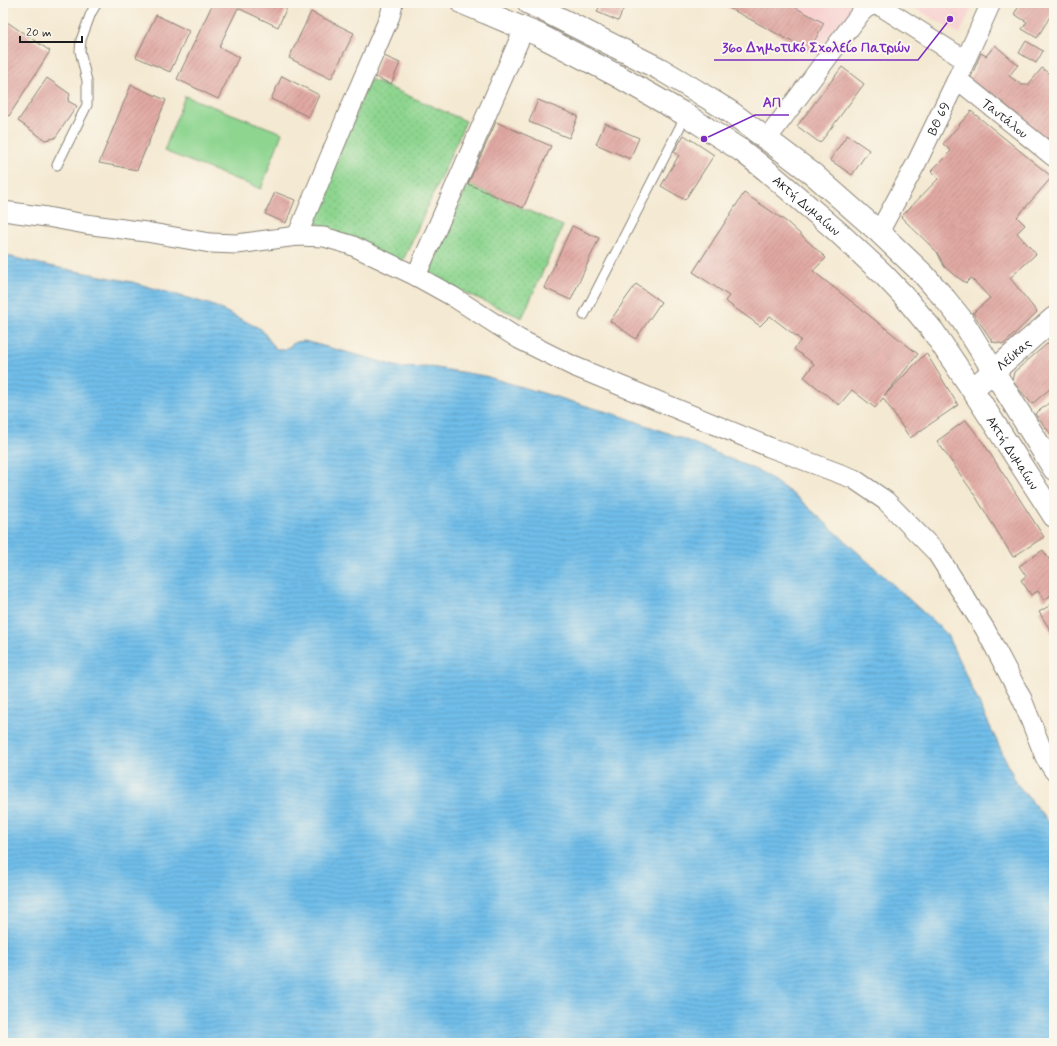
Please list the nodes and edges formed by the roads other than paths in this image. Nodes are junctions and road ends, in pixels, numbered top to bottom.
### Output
1 (97, 3) edge
2 (393, 3) edge
3 (464, 3) edge
4 (991, 3) edge
5 (542, 6) edge
6 (524, 29) junction
7 (965, 60) junction
8 (957, 79) junction
9 (686, 115) junction
10 (767, 139) junction
11 (1053, 154) edge
12 (57, 165) dead end
13 (3, 211) edge
14 (879, 232) junction
15 (297, 236) junction
16 (416, 276) junction
17 (584, 315) dead end
18 (1054, 318) edge
19 (994, 371) junction
20 (972, 389) junction
21 (1054, 469) edge
22 (1054, 516) edge
23 (1054, 771) edge

1 - 12 lane
2 - 15 street
3 - 6 main road, Ακτή Δυμαίων
4 - 7 street, ΒΘ 69
5 - 10 main road, Ακτή Δυμαίων
6 - 9 main road, Ακτή Δυμαίων
6 - 16 street
7 - 8 street, ΒΘ 69
7 - 10 street
8 - 11 street, Ταντάλου
8 - 14 street, ΒΘ 69
9 - 17 lane
9 - 20 main road, Ακτή Δυμαίων
10 - 14 main road, Ακτή Δυμαίων
13 - 15 street
14 - 19 main road, Ακτή Δυμαίων
15 - 16 street
16 - 23 street
18 - 19 main road, Λεύκας
19 - 20 main road, Λεύκας
19 - 21 main road, Ακτή Δυμαίων
20 - 22 main road, Ακτή Δυμαίων

